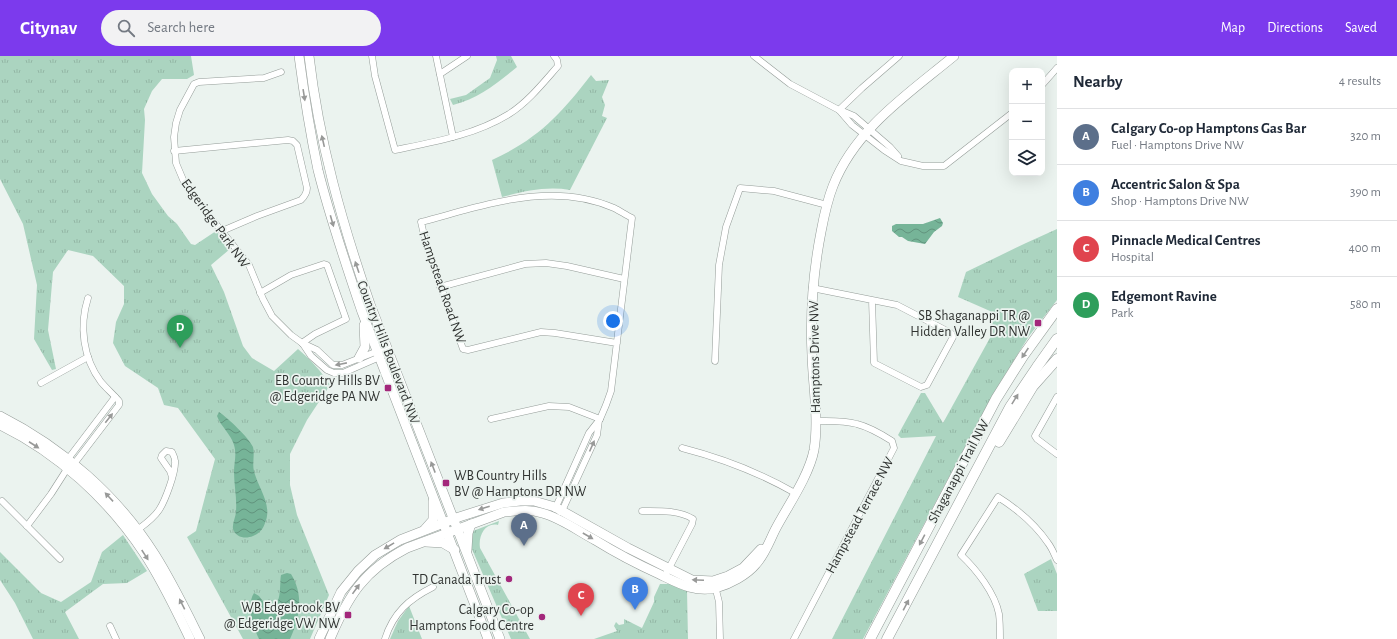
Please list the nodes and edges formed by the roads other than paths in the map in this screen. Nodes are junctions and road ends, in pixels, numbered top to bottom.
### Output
1 (298, 56) edge
2 (309, 56) edge
3 (372, 56) edge
4 (436, 56) edge
5 (467, 56) edge
6 (554, 56) edge
7 (754, 56) edge
8 (899, 56) edge
9 (954, 56) edge
10 (1057, 68) edge
11 (281, 72) dead end
12 (440, 74) junction
13 (1045, 82) edge
14 (840, 110) junction
15 (1009, 115) edge
16 (866, 131) junction
17 (453, 137) junction
18 (174, 152) junction
19 (827, 205) junction
20 (222, 231) junction
21 (624, 279) junction
22 (440, 286) junction
23 (812, 288) junction
24 (260, 293) junction
25 (88, 298) dead end
26 (872, 300) junction
27 (1057, 310) edge
28 (362, 312) junction
29 (1057, 339) edge
30 (302, 343) junction
31 (617, 343) junction
32 (388, 352) junction
33 (379, 354) junction
34 (88, 357) junction
35 (359, 358) junction
36 (1057, 359) edge
37 (716, 361) dead end
38 (41, 383) dead end
39 (115, 397) junction
40 (1057, 397) edge
41 (0, 416) edge
42 (491, 419) dead end
43 (600, 419) junction
44 (815, 421) junction
45 (0, 425) edge
46 (91, 430) junction
47 (97, 434) junction
48 (682, 448) dead end
49 (1057, 454) edge
50 (70, 464) junction
51 (172, 477) dead end
52 (970, 483) junction
53 (795, 493) junction
54 (433, 494) junction
55 (2, 502) dead end
56 (559, 509) junction
57 (642, 511) dead end
58 (554, 517) junction
59 (453, 519) junction
60 (444, 523) junction
61 (471, 524) junction
62 (27, 526) junction
63 (457, 529) junction
64 (424, 530) junction
65 (448, 532) junction
66 (134, 533) junction
67 (423, 542) junction
68 (455, 550) junction
69 (467, 556) junction
70 (60, 559) dead end
71 (1057, 560) edge
72 (667, 573) junction
73 (714, 584) junction
74 (433, 587) dead end
75 (110, 626) dead end
76 (320, 637) edge
77 (333, 638) edge
78 (116, 639) edge
79 (190, 639) edge
80 (200, 639) edge
81 (385, 639) edge
82 (488, 639) edge
83 (500, 639) edge
84 (720, 639) edge
85 (794, 639) edge
86 (870, 639) edge
87 (887, 639) edge
88 (1000, 639) edge

1 -> 28 street, Country Hills Boulevard NW
32 -> 2 street, Country Hills Boulevard NW
3 - 17 street
4 - 12 street
5 - 12 street
6 - 17 street
7 - 14 street
8 - 14 street
9 - 16 street, Hamptons Drive NW
10 - 13 street
11 - 18 street, Edgeridge Park NW
12 - 17 street
14 - 16 street
15 - 16 street
16 - 19 street, Hamptons Drive NW
18 - 20 street, Edgeridge Park NW
18 - 20 street
19 - 23 street, Hamptons Drive NW
19 - 37 street
20 - 24 street, Edgeridge Park NW
21 - 22 street
21 - 22 street, Hampstead Road NW
21 - 31 street, Hampstead Road NW
22 - 31 street, Hampstead Road NW
23 - 26 street
23 - 44 street, Hamptons Drive NW
24 - 30 street, Edgeridge Park NW
24 - 30 street
25 - 34 street
26 - 26 street
27 -> 86 main road, Shaganappi Trail NW
28 - 33 street, Country Hills Boulevard NW
28 - 35 street
52 -> 29 main road, Shaganappi Trail NW
30 - 33 street, Edgeridge Park NW
35 -> 30 street, Edgeridge Park NW
31 - 43 street, Hampstead Road NW
32 - 33 street, Edgeridge Park NW
59 -> 32 street, Country Hills Boulevard NW
33 - 35 street, Edgeridge Park NW
33 - 54 street, Country Hills Boulevard NW
34 - 38 street
34 - 39 street
36 - 52 main road
39 - 46 street
47 -> 39 street
40 - 49 street
41 - 50 street
42 - 43 street
43 - 56 street, Hampstead Road NW
44 - 53 street, Hamptons Drive NW
44 - 85 street, Hampstead Terrace NW
45 -> 50 street
46 - 47 street
46 - 50 street
47 - 50 street
48 - 53 street
50 - 62 street
50 - 66 street
51 - 66 street
87 -> 52 main road, Shaganappi Trail NW
53 - 73 street, Hamptons Drive NW
54 - 60 street, Country Hills Boulevard NW
54 - 64 street
55 - 62 street
56 - 58 street, Hampstead Road NW
56 -> 59 street, Hamptons Drive NW
56 - 72 street, Hamptons Drive NW
57 - 72 street
58 - 61 street, Hamptons Drive NW
58 -> 72 street, Hamptons Drive NW
59 - 60 street, Hamptons Drive NW
59 - 63 street, Country Hills Boulevard NW
60 - 64 street, Hamptons Drive NW
60 - 65 street, Country Hills Boulevard NW
61 - 63 street, Hamptons Drive NW
61 - 69 street
62 - 70 street
63 - 65 street, Hamptons Drive NW
63 - 69 street, Country Hills Boulevard NW
64 -> 76 street, Hamptons Drive NW
65 - 67 street, Hamptons Drive NW
65 - 68 street, Country Hills Boulevard NW
66 -> 79 street
80 -> 66 street
67 - 68 street
77 -> 67 street, Hamptons Drive NW
68 - 82 street, Country Hills Boulevard NW
69 - 83 street, Country Hills Boulevard NW
71 - 88 street
72 - 73 street, Hamptons Drive NW
73 - 84 street
74 - 81 street
75 - 78 street
76 - 77 street

